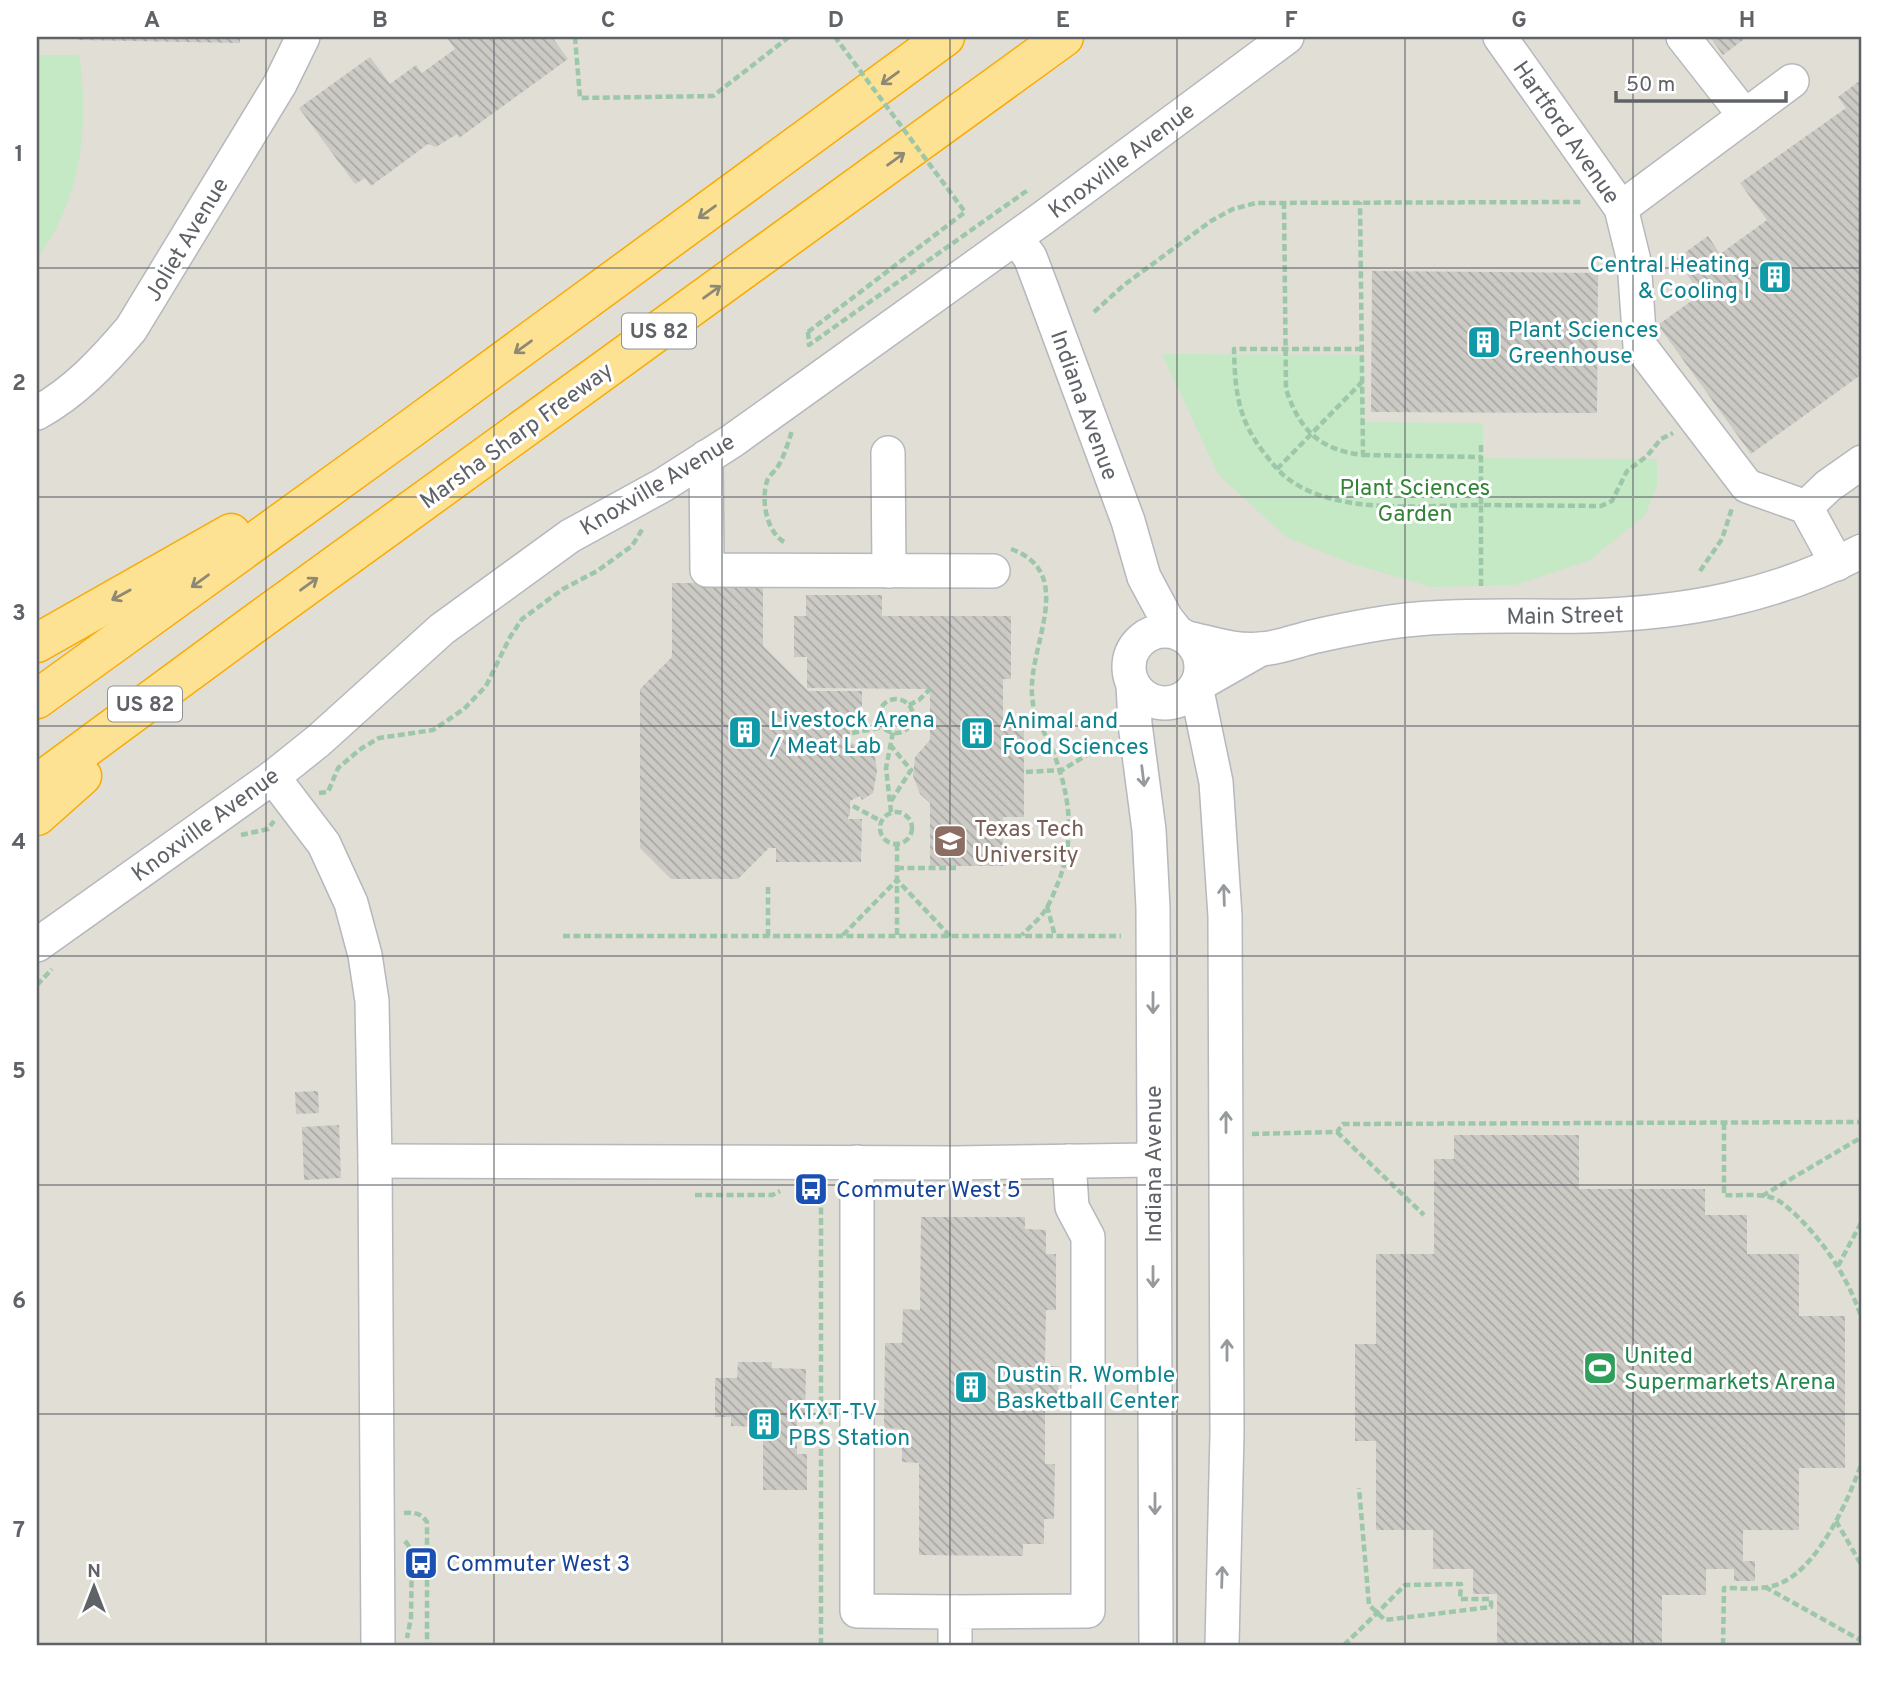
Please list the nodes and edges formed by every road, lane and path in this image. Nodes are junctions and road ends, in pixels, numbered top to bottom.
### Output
1 (303, 37) edge
2 (575, 37) edge
3 (789, 37) edge
4 (835, 37) edge
5 (945, 37) edge
6 (1064, 37) edge
7 (1287, 37) edge
8 (1500, 37) edge
9 (1683, 37) edge
10 (1792, 81) dead end
11 (1745, 116) junction
12 (1031, 201) dead end
13 (1284, 202) junction
14 (1360, 202) junction
15 (1606, 205) junction
16 (1016, 237) junction
17 (1094, 313) dead end
18 (1284, 349) junction
19 (1362, 349) junction
20 (1362, 381) junction
21 (37, 414) edge
22 (794, 425) dead end
23 (1680, 430) dead end
24 (1312, 434) junction
25 (394, 441) junction
26 (1481, 445) dead end
27 (888, 453) dead end
28 (1363, 455) junction
29 (706, 457) junction
30 (1481, 457) junction
31 (1862, 462) edge
32 (1277, 469) junction
33 (653, 491) junction
34 (1733, 497) dead end
35 (1481, 505) junction
36 (1806, 507) junction
37 (791, 547) dead end
38 (1849, 558) edge
39 (996, 560) joint
40 (889, 571) junction
41 (1700, 572) dead end
42 (1144, 577) junction
43 (1481, 596) dead end
44 (254, 624) junction
45 (1182, 635) junction
46 (37, 643) edge
47 (1261, 649) junction
48 (1132, 668) junction
49 (1196, 686) junction
50 (930, 689) dead end
51 (37, 699) edge
52 (909, 705) junction
53 (884, 727) junction
54 (893, 732) junction
55 (852, 733) dead end
56 (1119, 745) dead end
57 (890, 746) junction
58 (1059, 769) junction
59 (1026, 772) dead end
60 (273, 777) junction
61 (37, 784) edge
62 (890, 802) junction
63 (295, 805) junction
64 (853, 806) dead end
65 (891, 812) junction
66 (37, 816) edge
67 (881, 821) junction
68 (233, 838) dead end
69 (897, 844) junction
70 (897, 868) junction
71 (956, 868) dead end
72 (897, 880) junction
73 (768, 887) dead end
74 (1047, 905) junction
75 (564, 936) dead end
76 (768, 936) junction
77 (843, 936) junction
78 (897, 936) junction
79 (950, 936) junction
80 (1022, 936) junction
81 (1055, 936) junction
82 (1121, 936) dead end
83 (49, 953) edge
84 (37, 985) edge
85 (1862, 1122) edge
86 (1724, 1123) junction
87 (1337, 1132) junction
88 (1251, 1134) dead end
89 (1862, 1137) edge
90 (1152, 1160) junction
91 (375, 1161) junction
92 (1069, 1161) junction
93 (857, 1162) junction
94 (821, 1182) dead end
95 (1761, 1196) junction
96 (1424, 1215) dead end
97 (1862, 1221) edge
98 (1838, 1266) junction
99 (1862, 1319) edge
100 (1862, 1462) edge
101 (1359, 1488) dead end
102 (397, 1520) dead end
103 (1836, 1521) junction
104 (398, 1531) dead end
105 (1862, 1566) edge
106 (1764, 1586) junction
107 (955, 1612) junction
108 (1377, 1612) junction
109 (1862, 1641) edge
110 (378, 1645) edge
111 (403, 1645) edge
112 (427, 1645) edge
113 (821, 1645) edge
114 (955, 1645) edge
115 (1156, 1645) edge
116 (1222, 1645) edge
117 (1344, 1645) edge
118 (1723, 1645) edge

1 - 21 street, Joliet Avenue
2 - 3 path
4 - 12 path, bridge
5 -> 25 highway, US 82
44 -> 6 highway, Marsha Sharp Freeway / US 82
7 - 16 street, Knoxville Avenue
8 - 15 street, Hartford Avenue
9 - 11 street
10 - 11 street
11 - 15 street
13 - 14 path
13 - 17 path
13 - 18 path
14 - 15 path
14 - 19 path
15 - 36 street, Hartford Avenue
16 - 29 street, Knoxville Avenue
16 - 42 street, Indiana Avenue
18 - 19 path
18 - 24 path
18 - 32 path
19 - 20 path
20 - 24 path
20 - 28 path
22 - 37 path
23 - 35 path
24 - 28 path
24 - 32 path
25 -> 46 highway
25 -> 51 highway, US 82
26 - 30 path
27 - 40 street
28 - 30 path
29 - 33 street, Knoxville Avenue
29 - 40 street
30 - 35 path
31 - 36 street
32 - 35 path
33 - 60 street, Knoxville Avenue
33 - 63 path
34 - 41 path
35 - 43 path
36 - 38 street
38 - 47 street, Main Street
39 - 40 street
39 - 58 path
42 - 45 street, Indiana Avenue
42 - 48 street, Indiana Avenue
44 - 61 highway, Marsha Sharp Freeway / US 82
44 - 66 highway
45 - 47 street, Main Street
45 - 48 street
45 - 49 street
47 - 49 street, Main Street
48 - 49 street
48 -> 90 street, Indiana Avenue
116 -> 49 street
50 - 52 path
52 - 53 path
52 - 54 path
53 - 54 path
53 - 55 path
54 - 57 path
56 - 58 path
57 - 62 path
57 - 62 path
58 - 59 path
58 - 74 path
60 - 63 street
60 - 83 street, Knoxville Avenue
62 - 65 path
63 - 68 path
63 - 91 street
64 - 67 path
65 - 67 path
65 - 69 path
67 - 69 path
69 - 70 path
70 - 71 path
70 - 72 path
72 - 77 path
72 - 78 path
72 - 79 path
73 - 76 path
74 - 80 path
74 - 81 path
75 - 76 path
76 - 77 path
77 - 78 path
78 - 79 path
79 - 80 path
80 - 81 path
81 - 82 path
83 - 84 path
85 - 86 path
86 - 87 path
86 - 95 path
87 - 88 path
87 - 96 path
89 - 95 path
90 - 92 street
90 -> 115 street, Indiana Avenue
91 - 93 street
91 - 110 street
92 - 93 street
92 - 107 street
93 - 107 street
94 - 113 path
95 - 98 path
97 - 98 path
98 - 99 path
100 - 103 path
101 - 108 path
102 - 112 path
103 - 105 path
103 - 106 path
104 - 111 path
106 - 109 path
106 - 118 path
107 - 114 street
108 - 108 path
108 - 117 path

